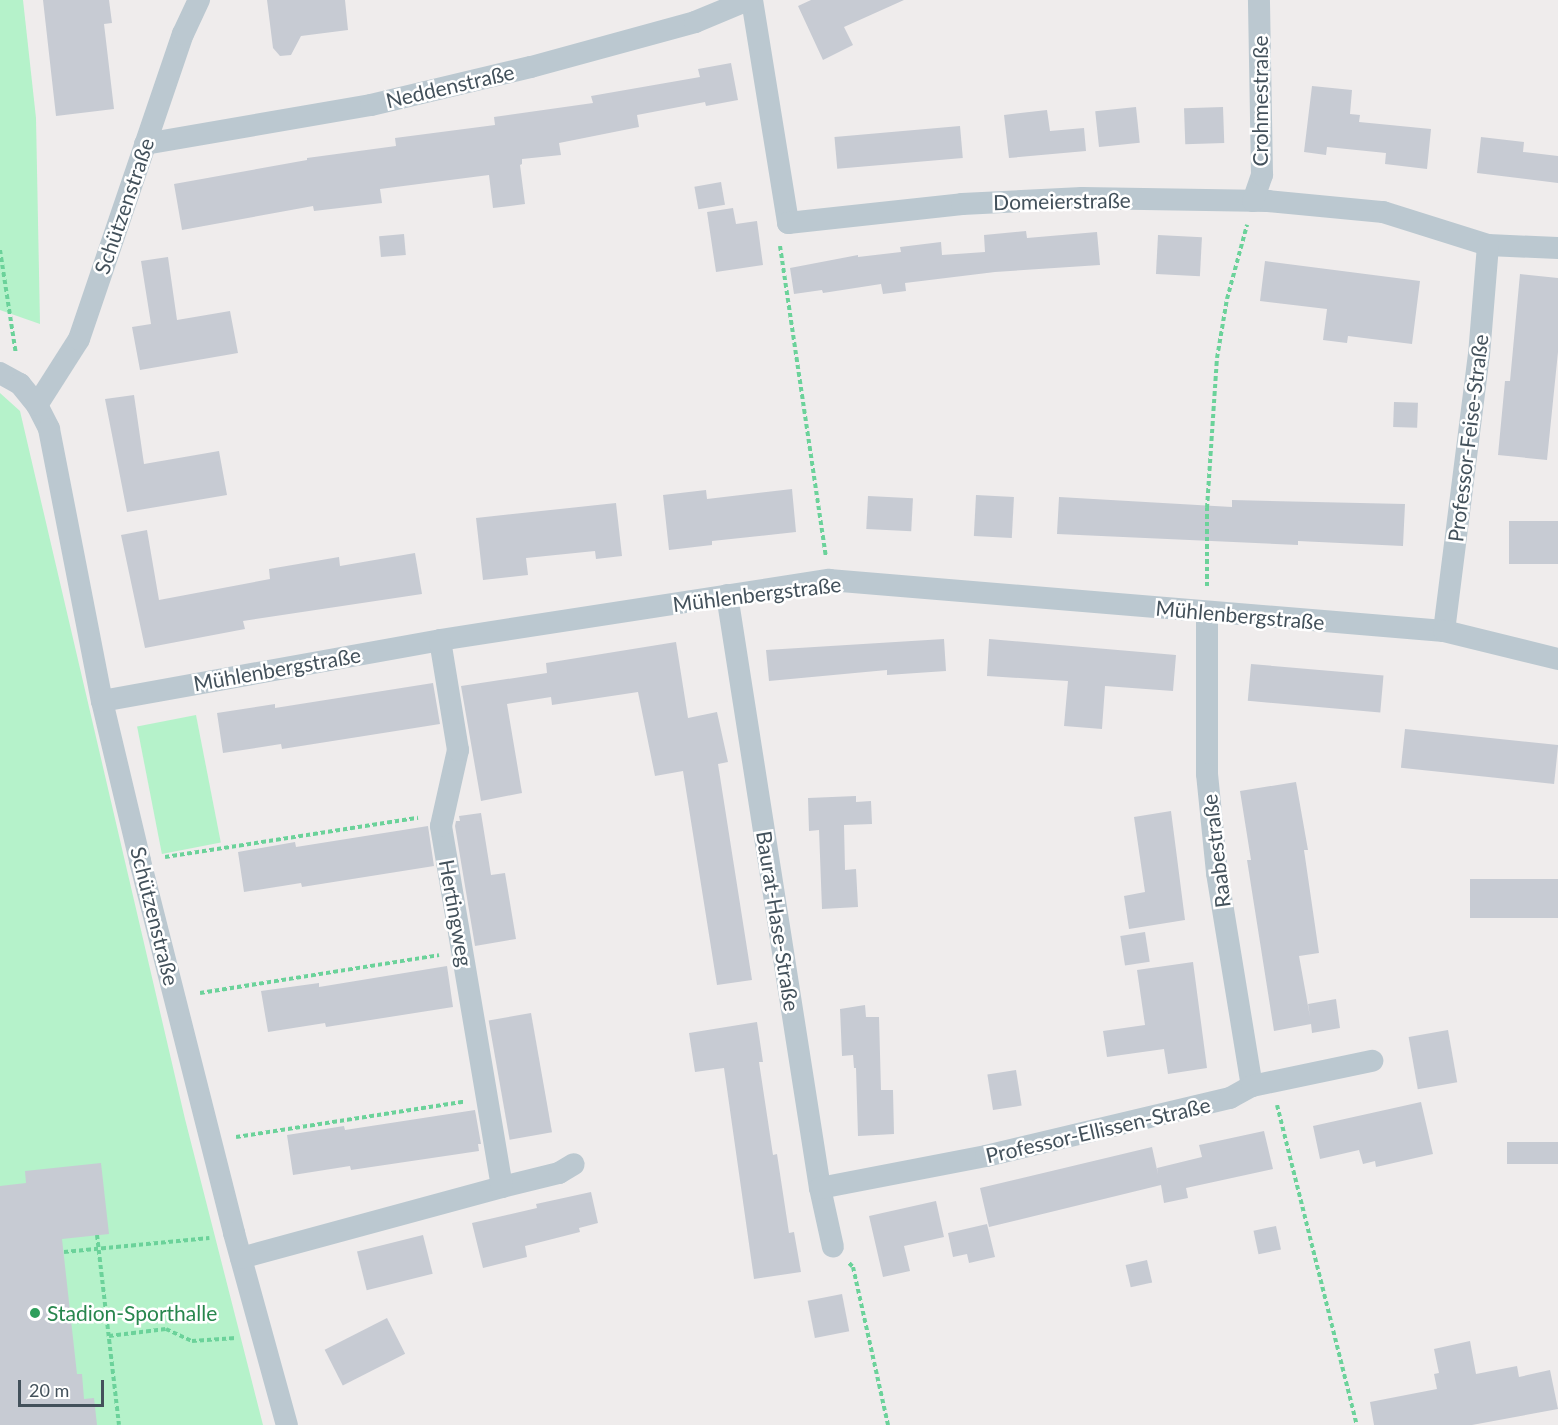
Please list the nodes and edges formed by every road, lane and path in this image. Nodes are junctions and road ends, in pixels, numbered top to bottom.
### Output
1 (198, 0) edge
2 (750, 0) edge
3 (1259, 0) edge
4 (145, 144) junction
5 (1253, 201) junction
6 (788, 223) junction
7 (1488, 245) junction
8 (1558, 248) edge
9 (0, 250) edge
10 (0, 373) edge
11 (20, 384) junction
12 (37, 405) junction
13 (829, 580) junction
14 (727, 595) junction
15 (1207, 613) junction
16 (1444, 631) junction
17 (440, 640) junction
18 (1558, 659) edge
19 (102, 701) junction
20 (444, 814) junction
21 (140, 861) junction
22 (463, 951) junction
23 (176, 997) junction
24 (1372, 1061) dead end
25 (1252, 1086) junction
26 (487, 1098) junction
27 (212, 1141) junction
28 (574, 1164) dead end
29 (502, 1187) junction
30 (820, 1188) junction
31 (234, 1233) junction
32 (97, 1235) dead end
33 (833, 1247) joint
34 (98, 1249) junction
35 (64, 1252) dead end
36 (241, 1258) junction
37 (108, 1336) junction
38 (262, 1336) junction
39 (119, 1425) edge
40 (288, 1425) edge
41 (888, 1425) edge
42 (1357, 1425) edge

1 - 4 street, Schützenstraße
2 - 4 street, Neddenstraße
2 - 6 street
3 - 5 street, Crohmestraße
4 - 12 street, Schützenstraße
5 - 6 street, Domeierstraße
5 - 7 street, Domeierstraße
5 - 15 path
6 - 13 path
7 - 8 street, Domeierstraße
7 - 16 street, Professor-Feise-Straße
9 - 11 path
10 - 11 street, Schützenstraße
11 - 12 street, Schützenstraße
12 - 19 street, Schützenstraße
13 - 14 street, Mühlenbergstraße
13 - 15 street, Mühlenbergstraße
14 - 17 street, Mühlenbergstraße
14 - 30 street, Baurat-Hase-Straße
15 - 16 street, Mühlenbergstraße
15 - 25 street, Raabestraße
16 - 18 street, Mühlenbergstraße
17 - 19 street, Mühlenbergstraße
17 - 20 street, Hertingweg
19 - 21 street, Schützenstraße
20 - 21 path
20 - 22 street, Hertingweg
21 - 23 street, Schützenstraße
22 - 23 path
22 - 26 street, Hertingweg
23 - 27 street, Schützenstraße
24 - 25 street, Professor-Ellissen-Straße
25 - 30 street, Professor-Ellissen-Straße
25 - 42 path
26 - 27 path
26 - 29 street, Hertingweg
27 - 31 street, Schützenstraße
28 - 29 street
29 - 36 street
30 - 33 street, Baurat-Hase-Straße
31 - 34 path
31 - 36 street, Schützenstraße
32 - 34 path
33 - 41 path
34 - 35 path
34 - 37 path
36 - 38 street, Schützenstraße
37 - 38 path
37 - 39 path
38 - 40 street, Schützenstraße

